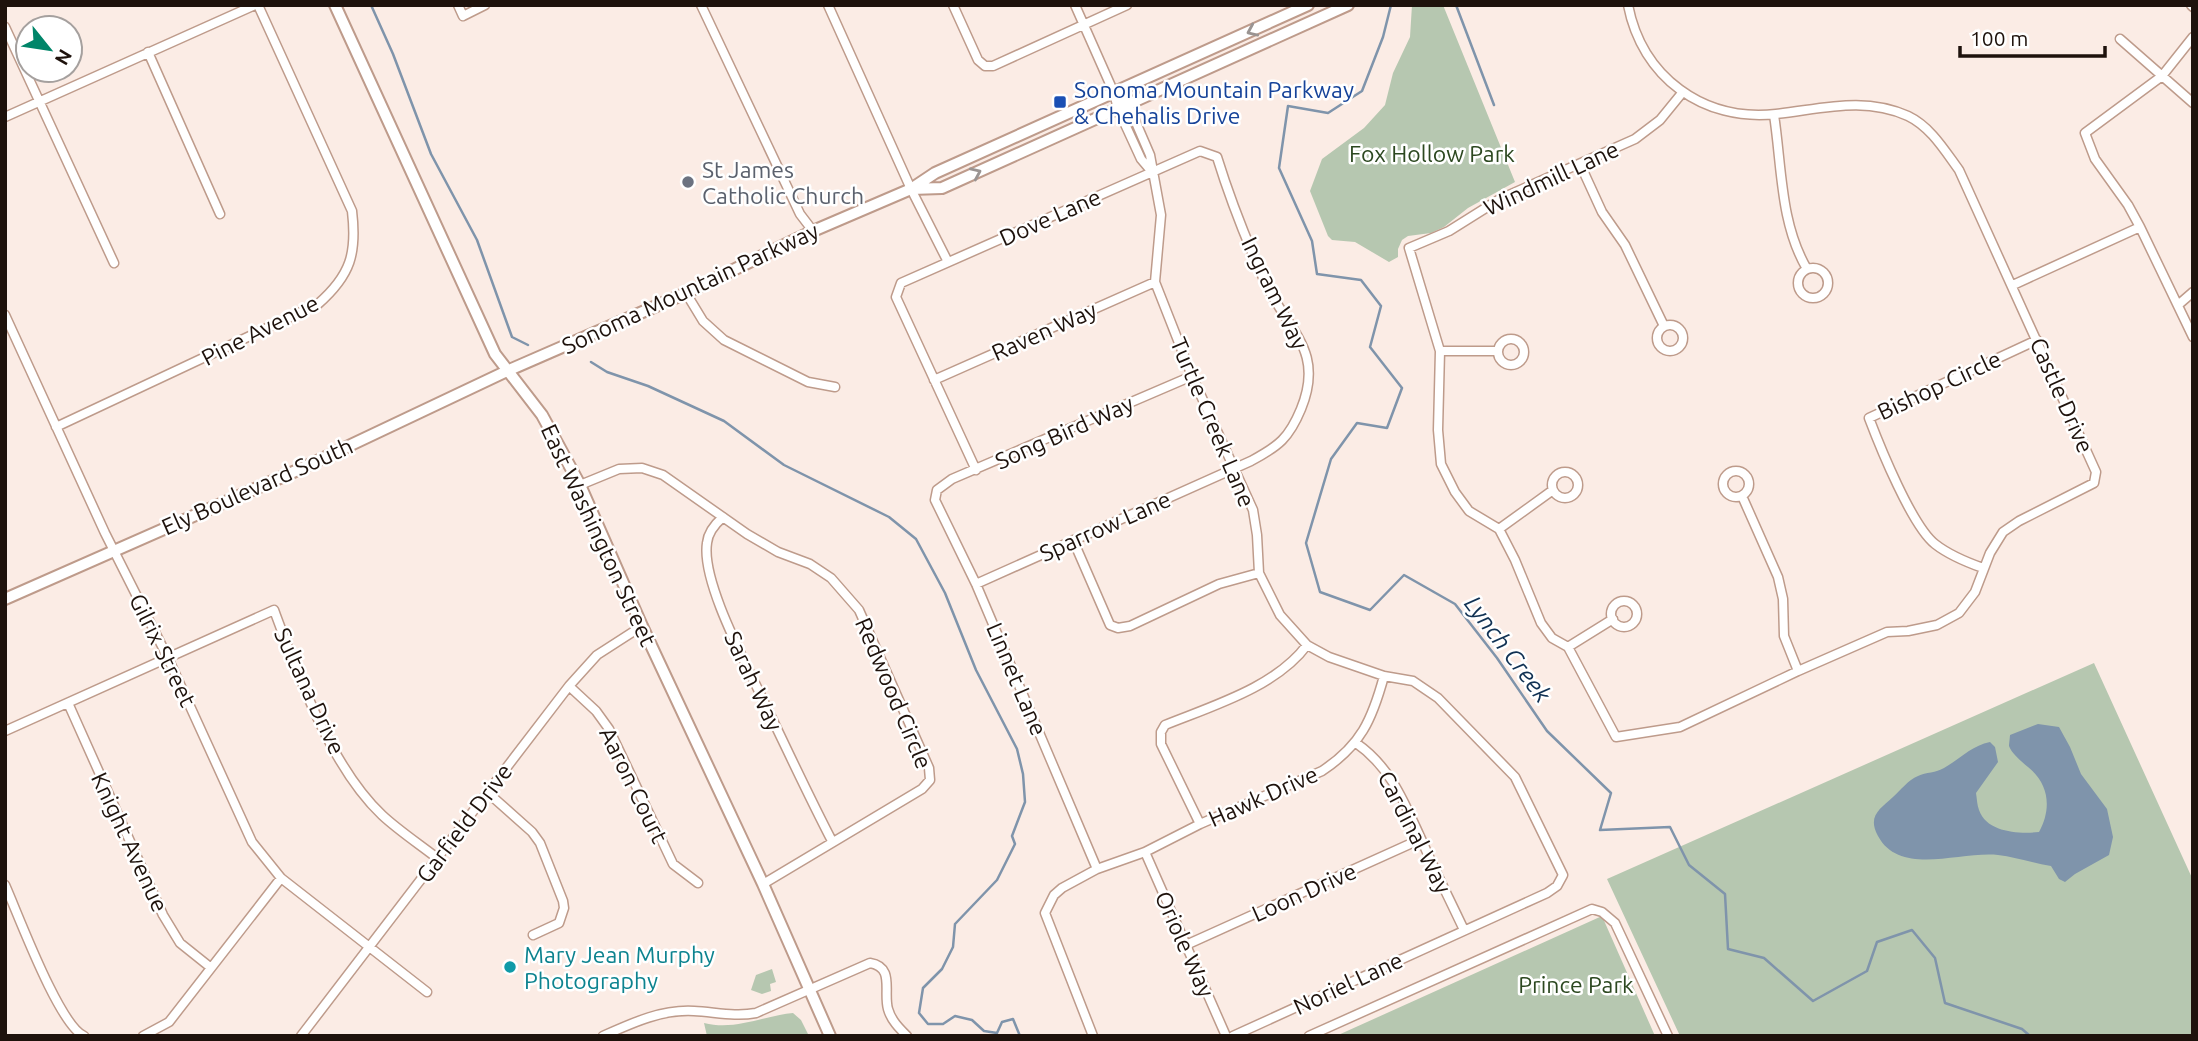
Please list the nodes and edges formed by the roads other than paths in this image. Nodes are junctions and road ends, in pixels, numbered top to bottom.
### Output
1 (256, 5) edge
2 (335, 5) edge
3 (458, 5) edge
4 (485, 5) edge
5 (701, 5) edge
6 (828, 5) edge
7 (953, 5) edge
8 (1075, 5) edge
9 (1127, 5) edge
10 (1348, 5) edge
11 (1628, 5) edge
12 (1301, 7) edge
13 (1083, 24) junction
14 (1306, 24) junction
15 (5, 27) edge
16 (2193, 37) edge
17 (2120, 39) dead end
18 (148, 52) junction
19 (2162, 76) junction
20 (1114, 93) junction
21 (1682, 93) junction
22 (39, 101) junction
23 (2193, 103) edge
24 (1123, 107) junction
25 (1774, 115) junction
26 (5, 117) edge
27 (1580, 164) junction
28 (1152, 172) junction
29 (911, 189) junction
30 (220, 214) dead end
31 (2140, 227) junction
32 (813, 231) junction
33 (948, 262) junction
34 (114, 263) dead end
35 (1807, 269) dead end
36 (1155, 282) junction
37 (2013, 285) junction
38 (2193, 292) edge
39 (686, 293) junction
40 (2178, 305) junction
41 (5, 315) edge
42 (2188, 317) edge
43 (1664, 326) dead end
44 (2193, 337) edge
45 (2037, 340) junction
46 (1440, 351) junction
47 (1498, 351) dead end
48 (507, 371) junction
49 (1192, 376) junction
50 (934, 380) junction
51 (835, 387) dead end
52 (56, 427) junction
53 (1235, 468) junction
54 (976, 470) junction
55 (580, 485) junction
56 (937, 490) joint
57 (1553, 490) dead end
58 (1742, 496) dead end
59 (723, 517) junction
60 (1499, 529) junction
61 (1073, 540) junction
62 (113, 550) junction
63 (1983, 568) junction
64 (1259, 573) junction
65 (976, 584) junction
66 (5, 599) edge
67 (1613, 619) dead end
68 (642, 626) junction
69 (1307, 645) junction
70 (1568, 647) junction
71 (168, 658) junction
72 (1798, 671) junction
73 (1384, 676) junction
74 (569, 687) junction
75 (68, 703) junction
76 (5, 732) edge
77 (1356, 743) junction
78 (488, 792) junction
79 (1199, 824) junction
80 (1421, 839) junction
81 (832, 841) junction
82 (1145, 852) junction
83 (437, 858) junction
84 (1097, 870) junction
85 (281, 878) junction
86 (698, 883) dead end
87 (763, 884) junction
88 (5, 885) edge
89 (1464, 930) junction
90 (533, 935) dead end
91 (1186, 946) junction
92 (369, 947) junction
93 (211, 967) junction
94 (810, 990) junction
95 (427, 992) dead end
96 (84, 1036) edge
97 (143, 1036) edge
98 (301, 1036) edge
99 (603, 1036) edge
100 (830, 1036) edge
101 (907, 1036) edge
102 (1093, 1036) edge
103 (1226, 1036) edge
104 (1233, 1036) edge
105 (1308, 1036) edge
106 (1668, 1036) edge

1 - 18 street
1 - 52 street, Pine Avenue
2 - 48 main road, East Washington Street
3 - 4 street
5 - 32 street
6 - 29 street
7 - 13 street
8 - 13 street, Turtle Creek Lane
9 - 13 street
10 - 14 main road, Sonoma Mountain Parkway
11 - 21 street, Castle Drive
12 - 14 street
12 -> 20 main road, Sonoma Mountain Parkway
13 - 20 street, Turtle Creek Lane
14 - 24 main road, Sonoma Mountain Parkway
15 - 22 street
16 - 19 street
17 - 19 street
18 - 22 street
18 - 30 street
19 - 23 street
19 - 31 street
20 - 24 street, Turtle Creek Lane
20 - 29 main road, Sonoma Mountain Parkway
21 - 25 street, Castle Drive
21 - 27 street, Windmill Lane
22 - 26 street
22 - 34 street
24 - 28 street, Turtle Creek Lane
29 -> 24 main road, Sonoma Mountain Parkway
25 - 35 street
25 - 37 street, Castle Drive
27 - 43 street
27 - 46 street, Windmill Lane
28 - 33 street, Dove Lane
28 - 36 street, Turtle Creek Lane
28 - 53 street, Ingram Way
29 - 32 main road, Sonoma Mountain Parkway
29 - 33 street
31 - 37 street
31 - 40 street
32 - 39 main road, Sonoma Mountain Parkway
33 - 50 street
36 - 49 street, Turtle Creek Lane
36 - 50 street, Raven Way
37 - 45 street, Castle Drive
38 - 40 street
39 - 48 main road, Sonoma Mountain Parkway
39 - 51 street
40 - 42 street
41 - 52 street, Gilrix Street
42 - 44 street
45 - 63 street, Castle Drive
45 - 63 street, Bishop Circle
46 - 47 street
46 - 60 street
48 - 55 main road, East Washington Street
48 - 62 main road, Ely Boulevard South
49 - 53 street, Turtle Creek Lane
49 - 54 street, Song Bird Way
50 - 54 street
52 - 62 street, Gilrix Street
53 - 61 street, Sparrow Lane
53 - 64 street, Turtle Creek Lane
54 - 56 street, Song Bird Way
55 - 59 street, Redwood Circle
55 - 68 main road, East Washington Street
56 - 65 street, Linnet Lane
57 - 60 street
58 - 72 street
59 - 81 street, Sarah Way
59 - 81 street, Redwood Circle
60 - 70 street
61 - 64 street
61 - 65 street, Sparrow Lane
62 - 66 main road, Ely Boulevard South
62 - 71 street, Gilrix Street
63 - 72 street, Castle Drive
64 - 69 street, Turtle Creek Lane
65 - 84 street, Linnet Lane
67 - 70 street
68 - 74 street, Garfield Drive
68 - 87 main road, East Washington Street
69 - 73 street, Turtle Creek Lane
69 - 79 street
70 - 72 street, Castle Drive
71 - 75 street
71 - 83 street, Sultana Drive
71 - 85 street, Gilrix Street
73 - 77 street, Hawk Drive
73 - 89 street, Turtle Creek Lane
74 - 78 street, Garfield Drive
74 - 86 street, Aaron Court
75 - 76 street
75 - 93 street, Knight Avenue
77 - 79 street, Hawk Drive
77 - 80 street, Cardinal Way
78 - 83 street, Garfield Drive
78 - 90 street
79 - 82 street, Hawk Drive
80 - 89 street, Cardinal Way
80 - 91 street, Loon Drive
81 - 87 street, Redwood Circle
82 - 84 street, Hawk Drive
82 - 91 street, Oriole Way
83 - 92 street, Garfield Drive
84 - 102 street, Hawk Drive
85 - 92 street, Gilrix Street
85 - 93 street
87 - 94 main road, East Washington Street
88 - 96 street
89 - 104 street, Noriel Lane
91 - 103 street, Oriole Way
92 - 95 street, Gilrix Street
92 - 98 street, Garfield Drive
93 - 97 street
94 - 99 street
94 - 100 main road, East Washington Street
94 - 101 street
105 - 106 street

